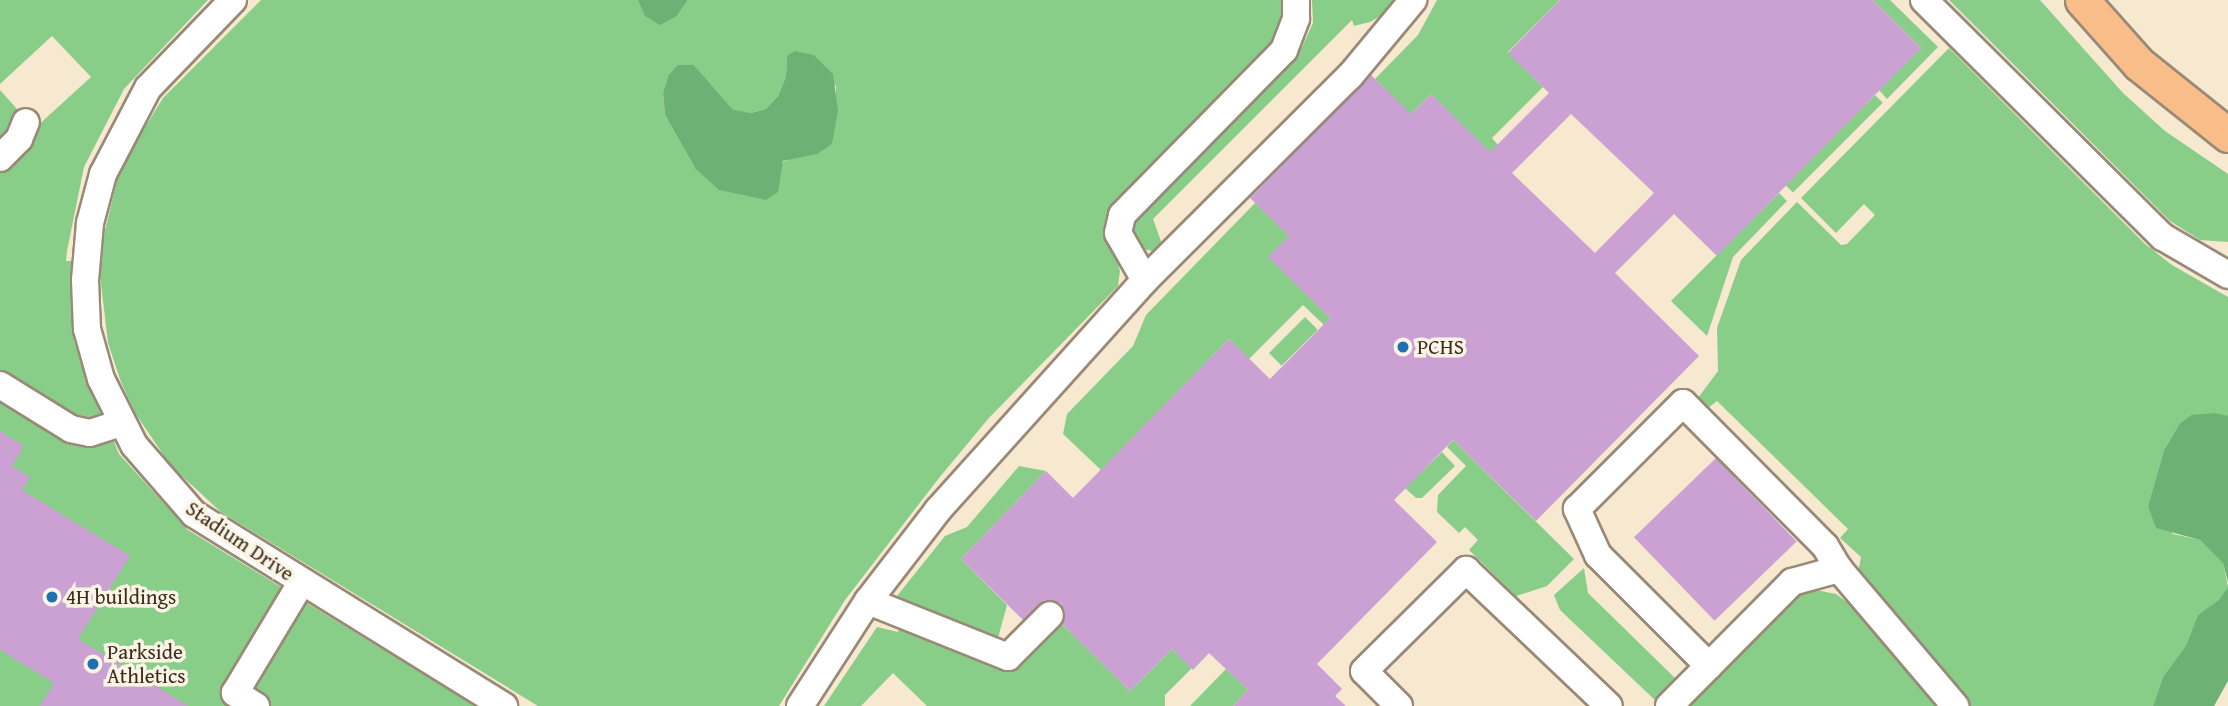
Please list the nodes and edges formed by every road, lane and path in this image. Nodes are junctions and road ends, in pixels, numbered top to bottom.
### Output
1 (233, 0) edge
2 (1296, 0) edge
3 (1413, 0) edge
4 (1924, 0) edge
5 (2082, 0) edge
6 (26, 122) dead end
7 (2228, 135) edge
8 (0, 158) edge
9 (2228, 275) edge
10 (1145, 280) junction
11 (0, 385) edge
12 (121, 423) junction
13 (1839, 569) junction
14 (301, 583) junction
15 (868, 601) junction
16 (1050, 615) dead end
17 (1709, 666) junction
18 (256, 706) edge
19 (504, 706) edge
20 (800, 706) edge
21 (1399, 706) edge
22 (1609, 706) edge
23 (1670, 706) edge
24 (1955, 706) edge

1 - 12 street, Stadium Drive
2 - 10 street
3 - 10 street
4 - 9 street
5 - 7 main road
6 - 8 street
10 - 15 street
11 - 12 street
12 - 14 street, Stadium Drive
13 - 17 street
13 - 17 street
13 - 24 street
14 - 18 street
14 - 19 street, Stadium Drive
15 - 16 street
15 - 20 street
17 - 23 street
21 - 22 street

